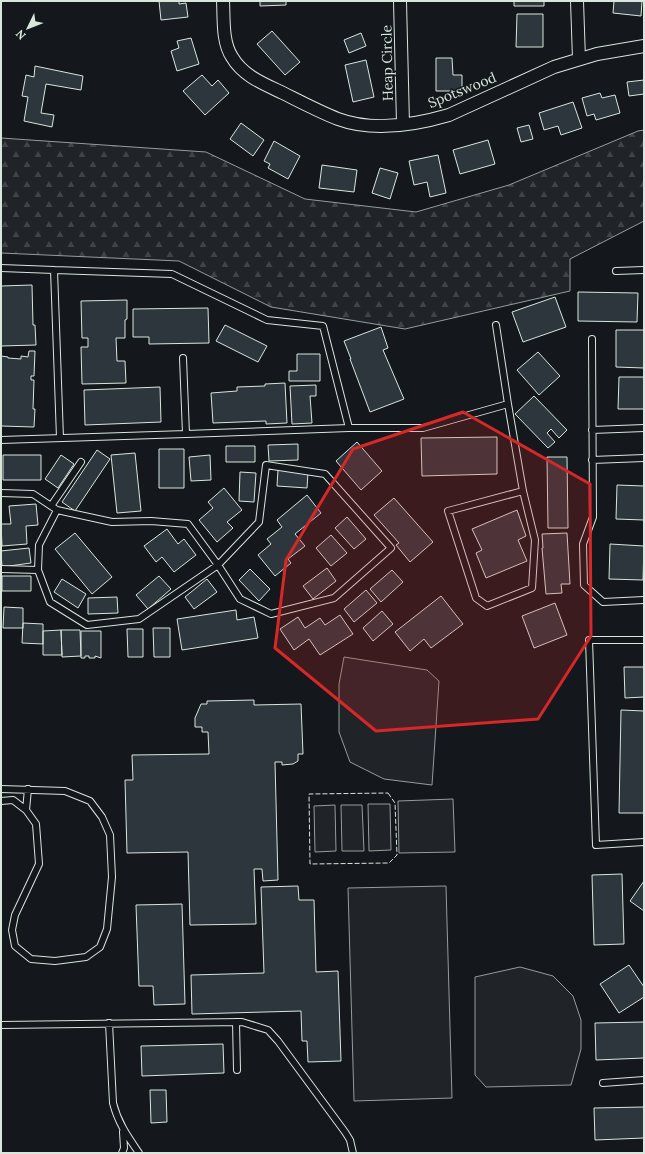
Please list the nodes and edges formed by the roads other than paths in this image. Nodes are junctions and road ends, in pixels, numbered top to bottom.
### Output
1 (223, 1) edge
2 (400, 1) edge
3 (577, 1) edge
4 (644, 46) edge
5 (579, 59) junction
6 (403, 124) junction
7 (1, 268) edge
8 (54, 270) junction
9 (644, 270) edge
10 (616, 271) dead end
11 (496, 325) dead end
12 (592, 339) dead end
13 (183, 358) dead end
14 (508, 404) junction
15 (349, 428) junction
16 (644, 428) edge
17 (592, 430) junction
18 (186, 434) junction
19 (60, 438) junction
20 (1, 440) edge
21 (644, 458) edge
22 (592, 460) junction
23 (81, 462) dead end
24 (523, 491) junction
25 (1, 493) edge
26 (51, 506) junction
27 (57, 510) junction
28 (218, 565) junction
29 (1, 569) edge
30 (38, 570) junction
31 (644, 600) edge
32 (644, 640) edge
33 (1, 789) edge
34 (28, 789) junction
35 (1, 801) edge
36 (26, 810) junction
37 (644, 842) edge
38 (236, 1022) junction
39 (110, 1023) junction
40 (1, 1025) edge
41 (237, 1070) dead end
42 (644, 1080) edge
43 (603, 1083) dead end
44 (123, 1130) junction
45 (122, 1153) edge
46 (139, 1153) edge
47 (353, 1153) edge

1 - 6 street, Spotswood
2 - 6 street, Heap Circle
3 - 5 street
4 - 5 street, Spotswood
5 - 6 street, Spotswood
7 - 8 lane
8 - 15 lane
8 - 19 lane
9 - 10 lane
11 - 14 lane
12 - 17 lane
13 - 18 lane
14 - 15 lane
14 - 24 lane
15 - 18 lane
16 - 17 lane
17 - 22 lane
18 - 19 lane
19 - 20 lane
21 - 22 lane
22 - 31 lane
23 - 26 lane
24 - 24 lane
25 - 26 lane
26 - 27 lane
27 - 28 lane
27 - 30 lane
28 - 28 lane
28 - 30 lane
29 - 30 lane
32 - 37 lane
33 - 34 lane
34 - 36 lane
34 - 36 lane
35 - 36 lane
38 - 39 lane
38 - 41 lane
38 - 47 lane
39 - 40 lane
39 - 44 lane
42 - 43 lane
44 - 45 lane
44 - 46 lane

